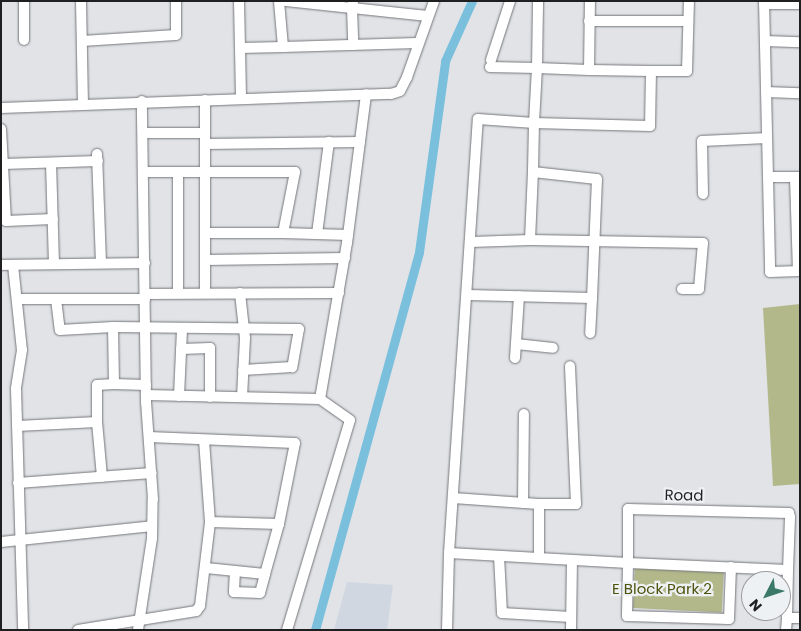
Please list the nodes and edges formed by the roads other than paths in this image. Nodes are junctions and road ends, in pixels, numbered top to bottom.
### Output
1 (24, 1) edge
2 (81, 1) edge
3 (176, 1) edge
4 (239, 1) edge
5 (279, 1) edge
6 (286, 1) edge
7 (434, 1) edge
8 (510, 1) edge
9 (538, 1) edge
10 (590, 1) edge
11 (689, 1) edge
12 (764, 3) edge
13 (352, 4) edge
14 (800, 4) edge
15 (428, 16) junction
16 (589, 21) junction
17 (688, 21) junction
18 (24, 40) dead end
19 (82, 41) junction
20 (765, 41) junction
21 (800, 42) edge
22 (417, 43) junction
23 (353, 45) junction
24 (283, 47) junction
25 (240, 48) junction
26 (537, 68) junction
27 (589, 70) junction
28 (652, 71) junction
29 (766, 92) junction
30 (800, 93) edge
31 (366, 94) junction
32 (242, 98) junction
33 (205, 100) junction
34 (142, 101) junction
35 (83, 103) junction
36 (1, 108) edge
37 (534, 123) junction
38 (1, 129) edge
39 (143, 133) junction
40 (205, 133) junction
41 (767, 138) junction
42 (329, 142) junction
43 (360, 142) junction
44 (205, 144) junction
45 (51, 163) junction
46 (3, 164) junction
47 (143, 172) junction
48 (178, 172) junction
49 (205, 172) junction
50 (533, 172) junction
51 (768, 177) junction
52 (798, 177) edge
53 (703, 194) dead end
54 (53, 219) junction
55 (205, 233) junction
56 (283, 233) junction
57 (317, 234) junction
58 (348, 235) junction
59 (530, 240) junction
60 (594, 240) junction
61 (471, 242) junction
62 (345, 258) junction
63 (205, 260) junction
64 (100, 263) junction
65 (145, 263) junction
66 (54, 264) junction
67 (1, 265) edge
68 (13, 265) junction
69 (799, 271) edge
70 (682, 289) dead end
71 (205, 293) junction
72 (240, 293) junction
73 (339, 293) junction
74 (178, 294) junction
75 (468, 295) junction
76 (145, 296) junction
77 (519, 296) junction
78 (592, 298) junction
79 (17, 299) junction
80 (56, 300) junction
81 (113, 327) junction
82 (146, 328) junction
83 (244, 328) junction
84 (182, 329) junction
85 (590, 333) dead end
86 (516, 344) junction
87 (553, 348) dead end
88 (181, 349) junction
89 (515, 358) dead end
90 (570, 366) dead end
91 (243, 370) junction
92 (114, 384) junction
93 (146, 390) junction
94 (179, 396) junction
95 (210, 397) junction
96 (242, 398) junction
97 (320, 400) junction
98 (524, 414) dead end
99 (97, 422) junction
100 (17, 426) junction
101 (149, 437) junction
102 (204, 440) junction
103 (152, 473) junction
104 (102, 477) junction
105 (18, 483) junction
106 (453, 498) junction
107 (523, 503) junction
108 (539, 504) junction
109 (210, 522) junction
110 (279, 524) junction
111 (152, 526) junction
112 (21, 540) junction
113 (1, 542) edge
114 (449, 553) junction
115 (499, 556) junction
116 (539, 558) junction
117 (572, 560) junction
118 (628, 563) junction
119 (731, 567) junction
120 (206, 568) junction
121 (788, 570) joint
122 (235, 571) junction
123 (265, 574) junction
124 (571, 616) junction
125 (140, 618) junction
126 (23, 630) edge
127 (78, 630) edge
128 (138, 630) edge
129 (287, 630) edge
130 (447, 630) edge
131 (571, 630) edge

1 - 18 street
2 - 19 street
3 - 19 street
4 - 25 street
5 - 24 street
6 - 13 street
7 - 15 street
8 - 26 street
9 - 26 street
10 - 16 street
11 - 17 street
12 - 14 street
12 - 20 street
13 - 15 street
13 - 23 street
15 - 22 street
16 - 17 street
16 - 27 street
17 - 28 street
19 - 35 street
20 - 21 street
20 - 29 street
22 - 23 street
22 - 31 street
23 - 24 street
24 - 25 street
25 - 32 street
26 - 27 street
26 - 37 street
27 - 28 street
28 - 37 street
29 - 30 street
29 - 41 street
31 - 32 street
31 - 43 street
32 - 33 street
33 - 34 street
33 - 40 street
34 - 35 street
34 - 39 street
35 - 36 street
37 - 50 street
37 - 61 street
38 - 46 street
39 - 40 street
39 - 47 street
40 - 44 street
41 - 51 street
41 - 53 street
42 - 43 street
42 - 44 street
42 - 57 street
43 - 58 street
44 - 49 street
45 - 46 street
45 - 54 street
45 - 64 street
46 - 54 street
47 - 48 street
47 - 65 street
48 - 49 street
48 - 74 street
49 - 55 street
49 - 56 street
50 - 59 street
50 - 60 street
51 - 52 street
51 - 69 street
52 - 69 street
54 - 66 street
55 - 56 street
55 - 63 street
56 - 57 street
57 - 58 street
58 - 62 street
59 - 60 street
59 - 61 street
60 - 70 street
60 - 78 street
61 - 75 street
62 - 63 street
62 - 73 street
63 - 71 street
64 - 65 street
64 - 66 street
65 - 76 street
66 - 68 street
67 - 68 street
68 - 79 street
71 - 72 street
71 - 74 street
72 - 73 street
72 - 83 street
73 - 97 street
74 - 76 street
75 - 77 street
75 - 106 street
76 - 80 street
76 - 82 street
77 - 78 street
77 - 86 street
78 - 85 street
79 - 80 street
79 - 100 street
80 - 81 street
81 - 82 street
81 - 92 street
82 - 84 street
82 - 93 street
83 - 84 street
83 - 91 street
83 - 91 street
84 - 88 street
86 - 87 street
86 - 89 street
88 - 94 street
88 - 95 street
90 - 108 street
91 - 96 street
92 - 93 street
92 - 99 street
93 - 94 street
93 - 101 street
94 - 95 street
95 - 96 street
96 - 97 street
97 - 129 street
98 - 107 street
99 - 100 street
99 - 104 street
100 - 105 street
101 - 102 street
101 - 103 street
102 - 109 street
102 - 110 street
103 - 104 street
103 - 111 street
104 - 105 street
105 - 112 street
106 - 107 street
106 - 114 street
107 - 108 street
108 - 116 street
109 - 110 street
109 - 120 street
110 - 123 street
111 - 112 street
111 - 125 street
112 - 113 street
112 - 126 street
114 - 115 street
114 - 130 street
115 - 116 street
115 - 124 street
116 - 117 street
117 - 118 street
117 - 124 street
118 - 119 street
118 - 119 street, Road
118 - 121 street, Road
119 - 121 street
120 - 122 street
120 - 125 street
122 - 123 street
122 - 123 street
124 - 131 street
125 - 127 street
125 - 128 street

